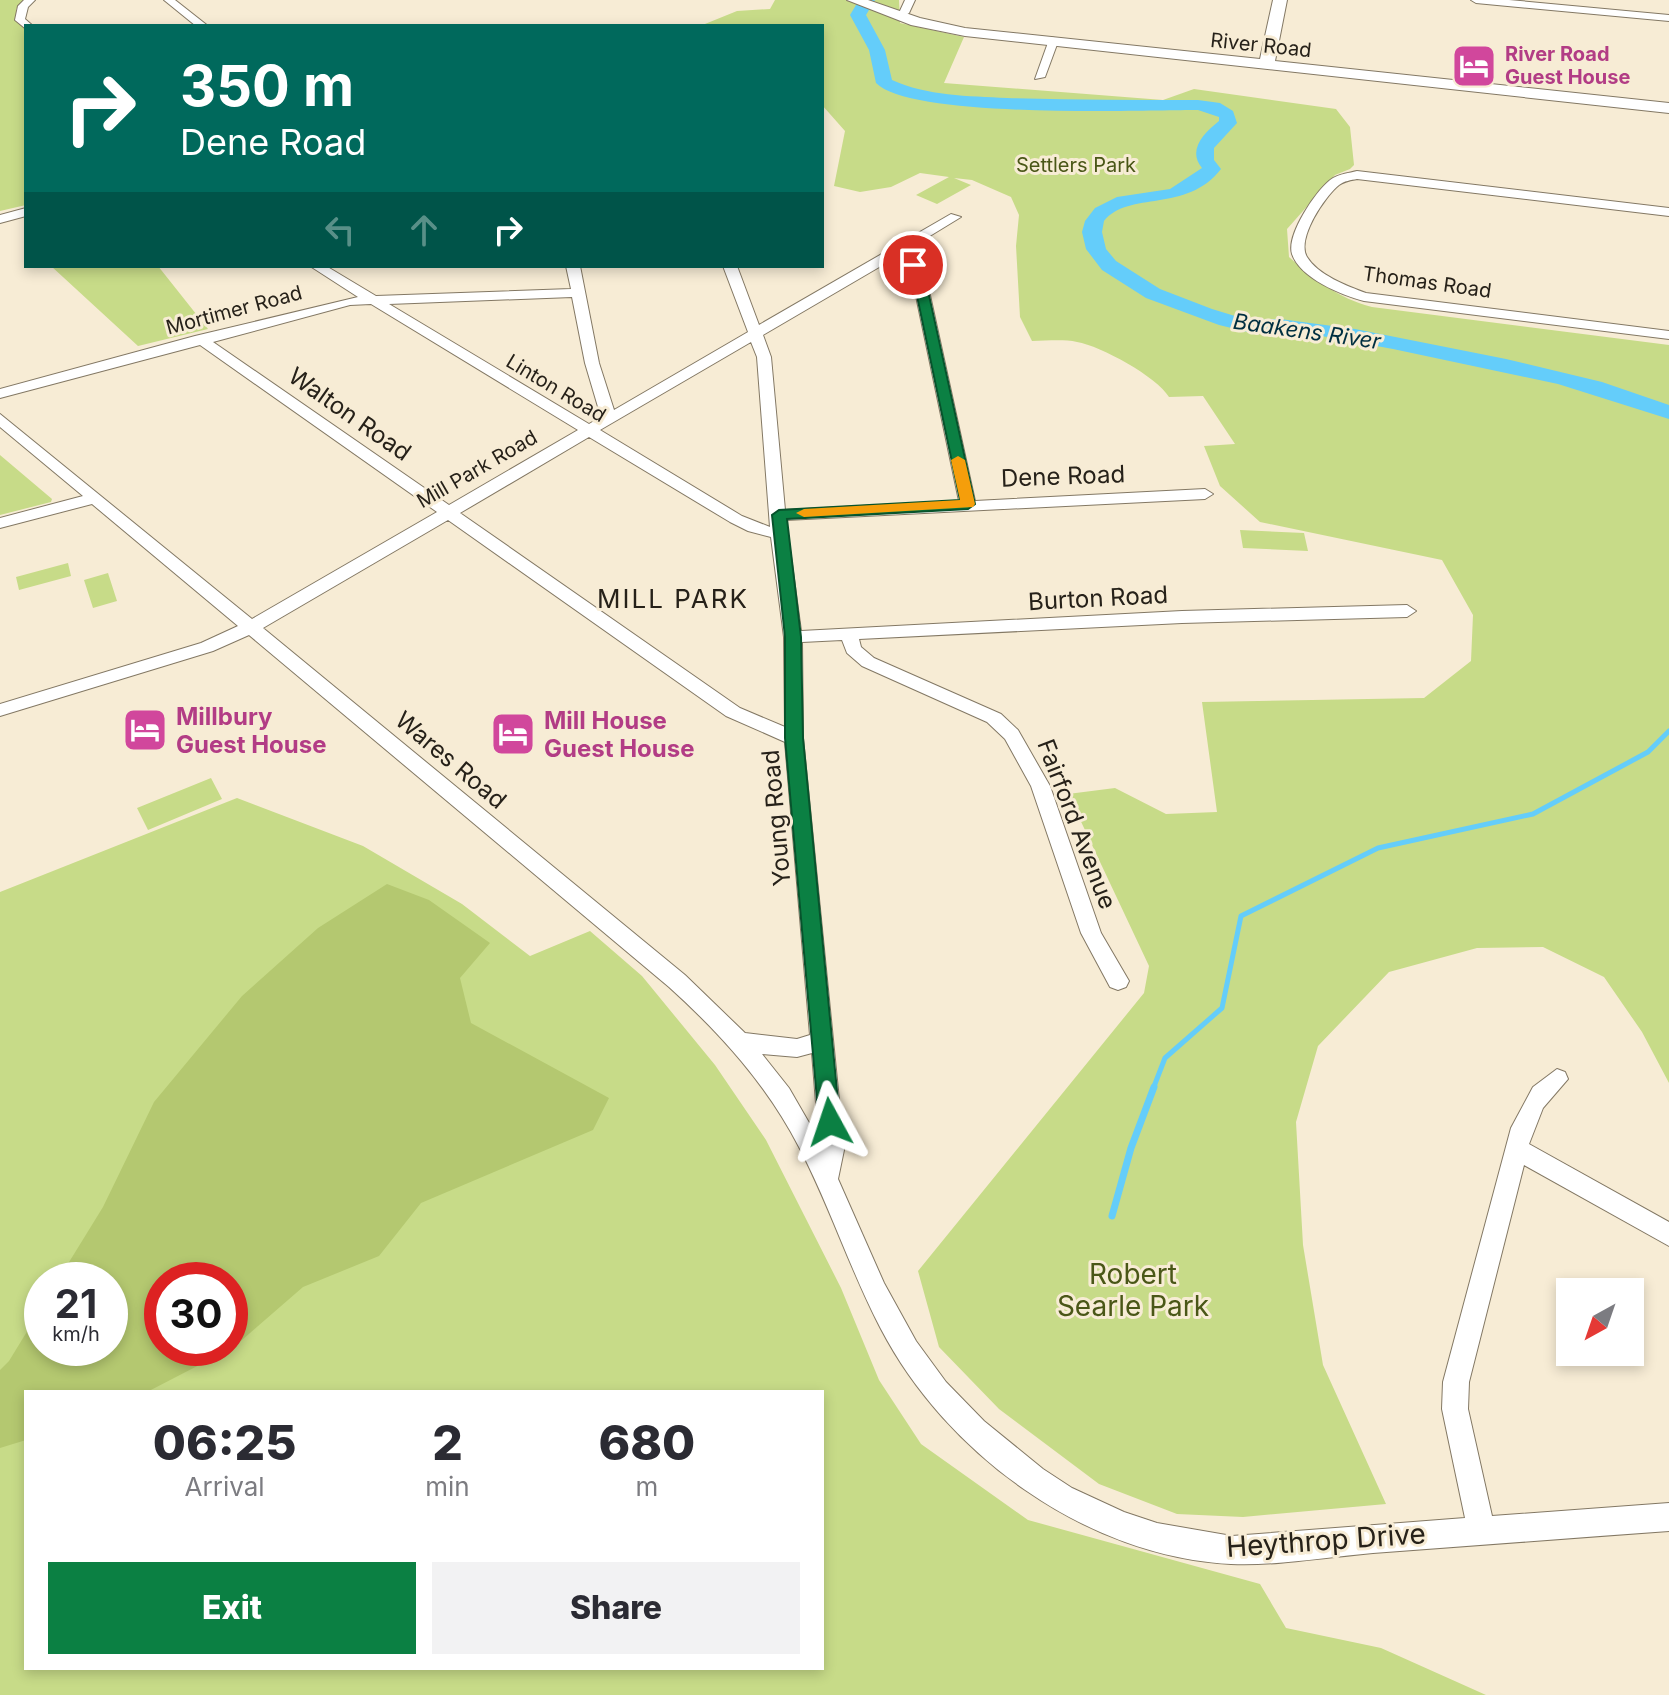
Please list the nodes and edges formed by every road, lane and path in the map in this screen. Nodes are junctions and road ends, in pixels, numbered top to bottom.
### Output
1 (30, 0) edge
2 (169, 0) edge
3 (854, 0) edge
4 (867, 0) edge
5 (1280, 0) edge
6 (1476, 0) edge
7 (903, 10) edge
8 (1669, 18) edge
9 (25, 24) edge
10 (200, 24) edge
11 (1053, 41) junction
12 (1266, 63) junction
13 (1039, 77) dead end
14 (1669, 106) edge
15 (1669, 212) edge
16 (24, 213) edge
17 (955, 217) dead end
18 (0, 219) edge
19 (892, 253) junction
20 (320, 268) edge
21 (573, 268) edge
22 (731, 268) edge
23 (578, 293) junction
24 (369, 298) junction
25 (753, 333) junction
26 (1669, 335) edge
27 (200, 339) junction
28 (0, 394) edge
29 (609, 418) junction
30 (0, 419) edge
31 (588, 431) junction
32 (1205, 494) dead end
33 (95, 498) junction
34 (968, 504) junction
35 (449, 512) junction
36 (779, 515) junction
37 (0, 523) edge
38 (779, 534) junction
39 (1407, 611) dead end
40 (252, 627) junction
41 (849, 633) junction
42 (793, 637) junction
43 (0, 710) edge
44 (794, 738) junction
45 (1118, 981) dead end
46 (823, 1040) junction
47 (739, 1042) junction
48 (1557, 1079) dead end
49 (1516, 1149) junction
50 (826, 1179) junction
51 (1669, 1235) edge
52 (1669, 1517) edge
53 (1481, 1529) junction

1 - 9 street
2 - 10 street
3 - 7 main road, River Road
4 - 7 main road, River Road
5 - 12 main road
6 - 8 street
7 - 11 main road, River Road
11 - 12 main road, River Road
11 - 13 street
12 - 14 main road, River Road
15 - 26 street, Thomas Road
16 - 18 street
17 - 19 street, Mill Park Road
19 - 25 street, Mill Park Road
19 - 34 street
20 - 24 street, Linton Road
21 - 23 street
22 - 25 street, Young Road
23 - 24 street, Mortimer Road
23 - 29 street
24 - 27 street, Mortimer Road
24 - 31 street, Linton Road
25 - 29 street, Mill Park Road
25 - 36 street, Young Road
27 - 28 street, Mortimer Road
27 - 35 street, Walton Road
29 - 31 street, Mill Park Road
30 - 33 street, Wares Road
31 - 35 street, Mill Park Road
31 - 38 street, Linton Road
32 - 34 street, Dene Road
33 - 37 street
33 - 40 street, Wares Road
34 - 36 street, Dene Road
35 - 40 street, Mill Park Road
35 - 44 street, Walton Road
36 - 38 street, Young Road
38 - 42 street, Young Road
39 - 41 street, Burton Road
40 - 43 street, Mill Park Road
40 - 47 street, Wares Road
41 - 42 street, Burton Road
41 - 45 street, Fairford Avenue
42 - 44 street, Young Road
44 - 46 street, Young Road
46 - 47 street
46 - 50 street, Young Road
47 - 50 street, Wares Road
48 - 49 street
49 - 51 street
49 - 53 street
50 - 53 street, Heythrop Drive
52 - 53 street, Heythrop Drive

